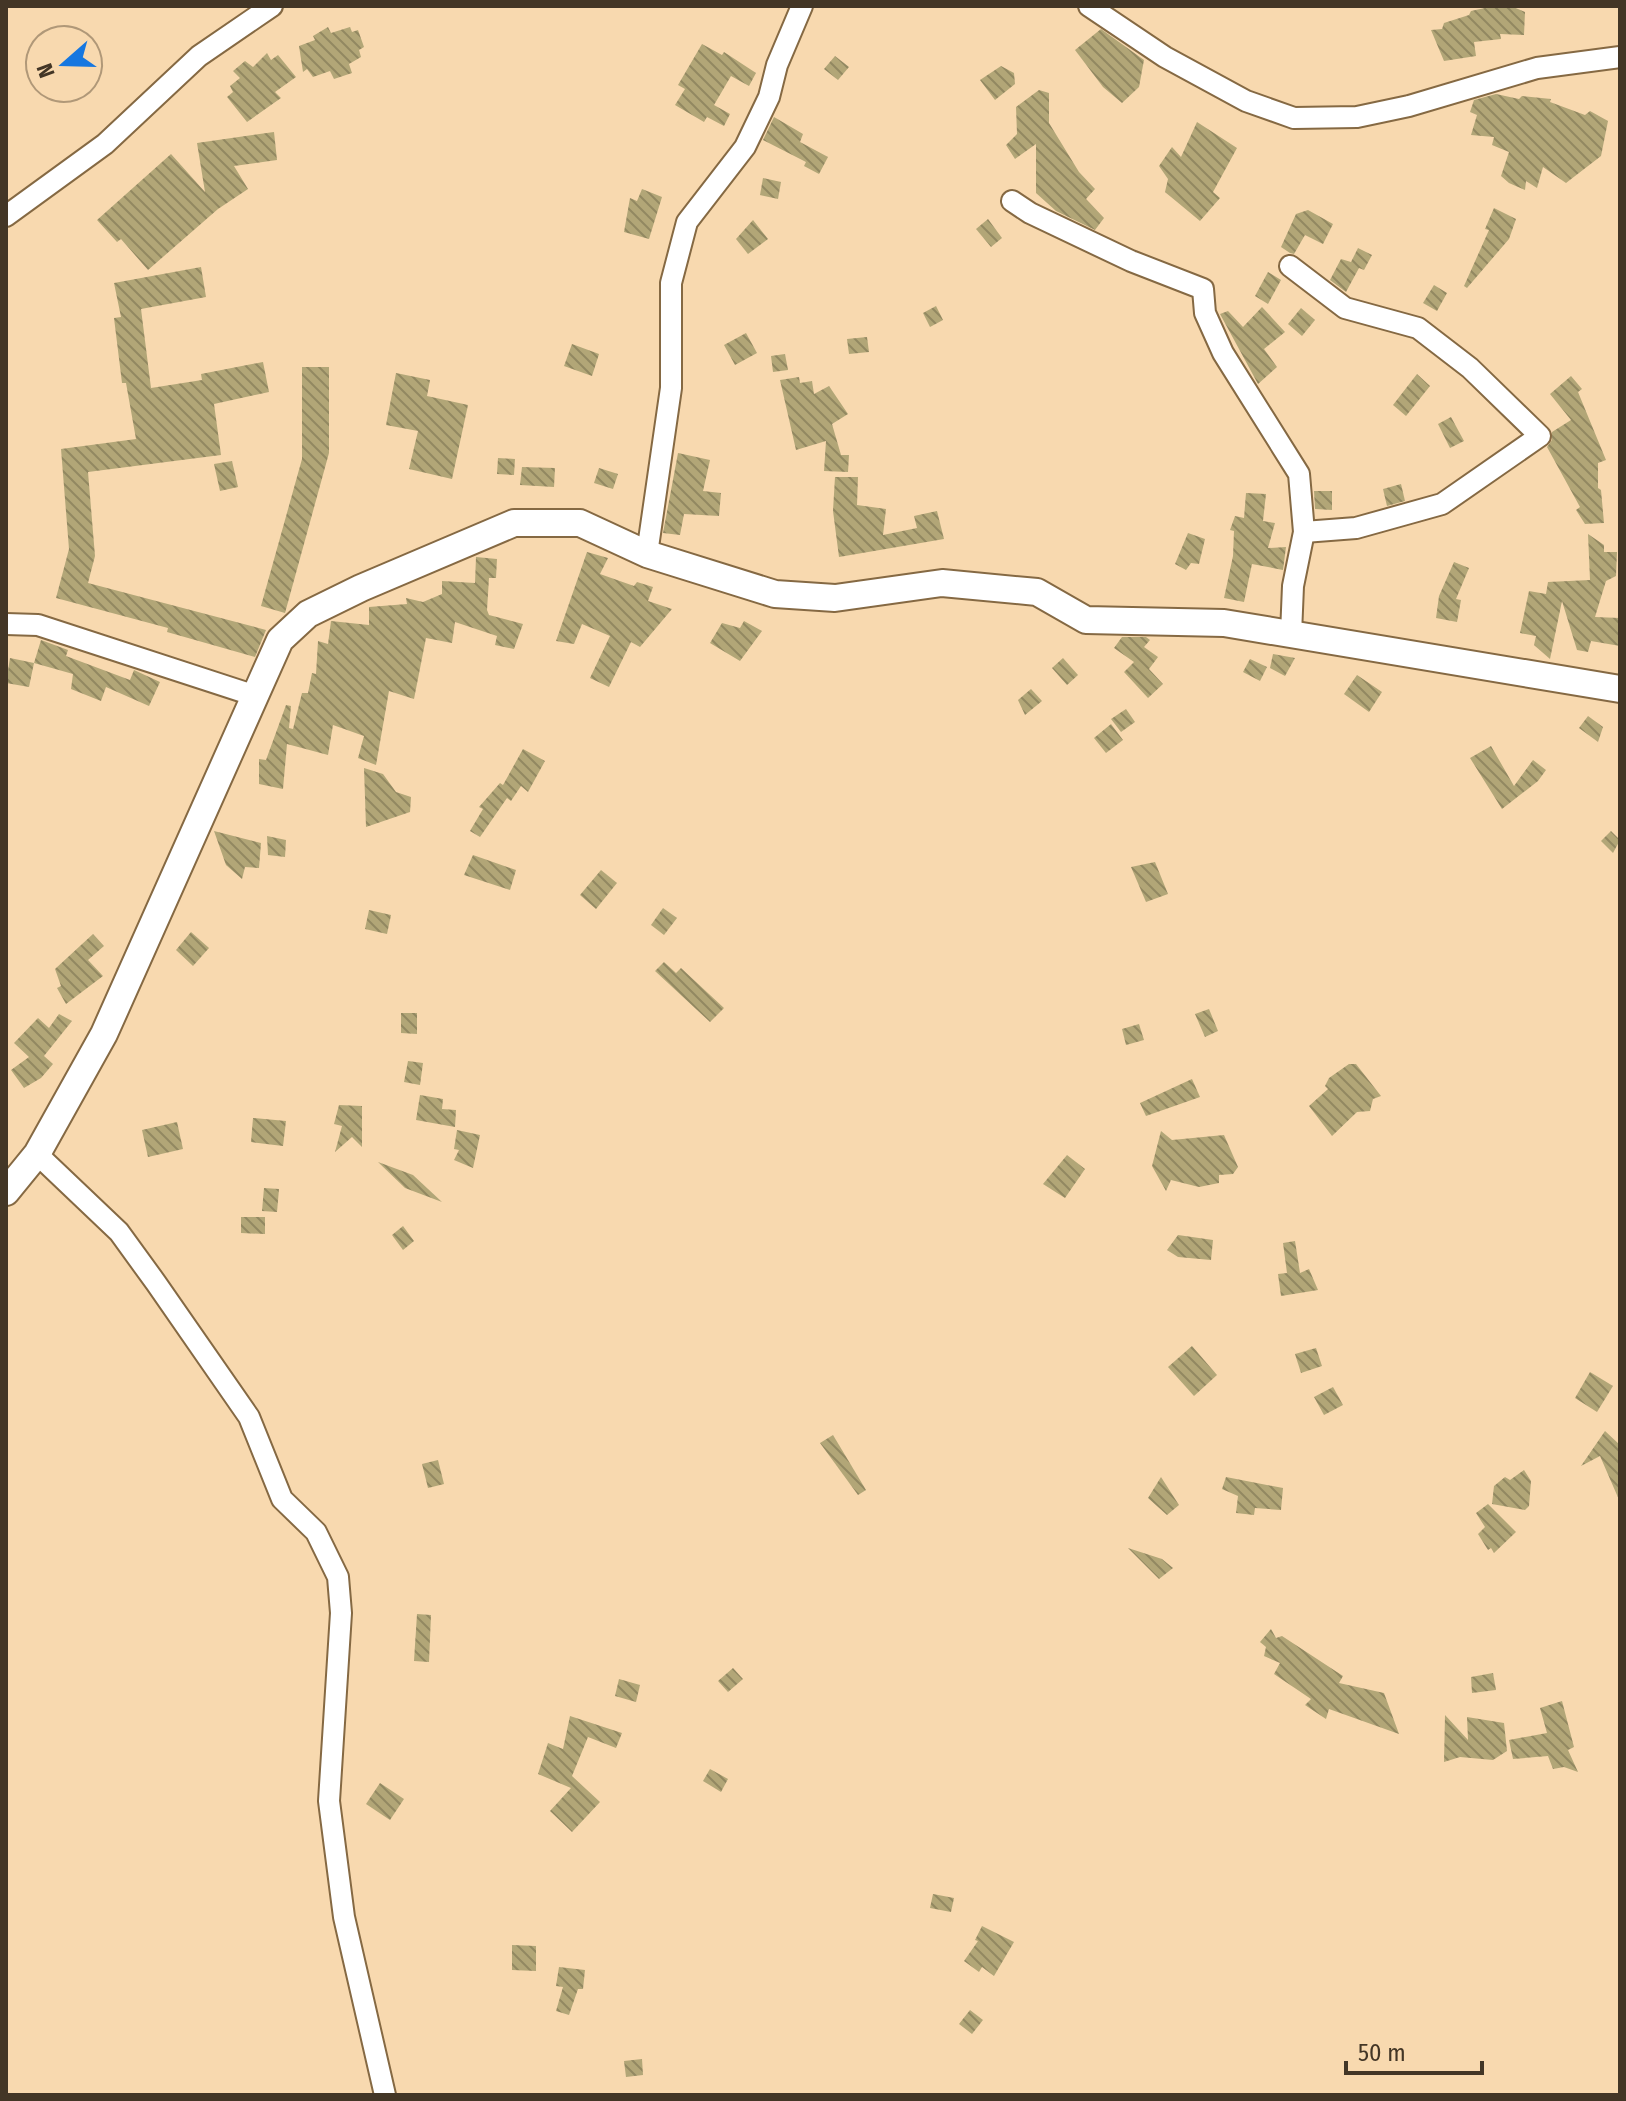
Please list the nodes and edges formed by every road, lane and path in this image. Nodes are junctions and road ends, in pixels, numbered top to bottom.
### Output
1 (272, 6) edge
2 (802, 6) edge
3 (1089, 6) edge
4 (1620, 57) edge
5 (1012, 201) dead end
6 (6, 216) edge
7 (1290, 266) dead end
8 (1304, 532) junction
9 (647, 554) junction
10 (6, 624) edge
11 (1291, 634) junction
12 (1620, 689) edge
13 (256, 696) junction
14 (37, 1154) junction
15 (6, 1192) edge
16 (385, 2095) edge

1 - 6 street
2 - 9 street
3 - 4 street
5 - 8 street
7 - 8 street
8 - 11 street
9 - 11 main road
9 - 13 main road
10 - 13 street
11 - 12 main road
13 - 14 main road
14 - 15 main road
14 - 16 street

